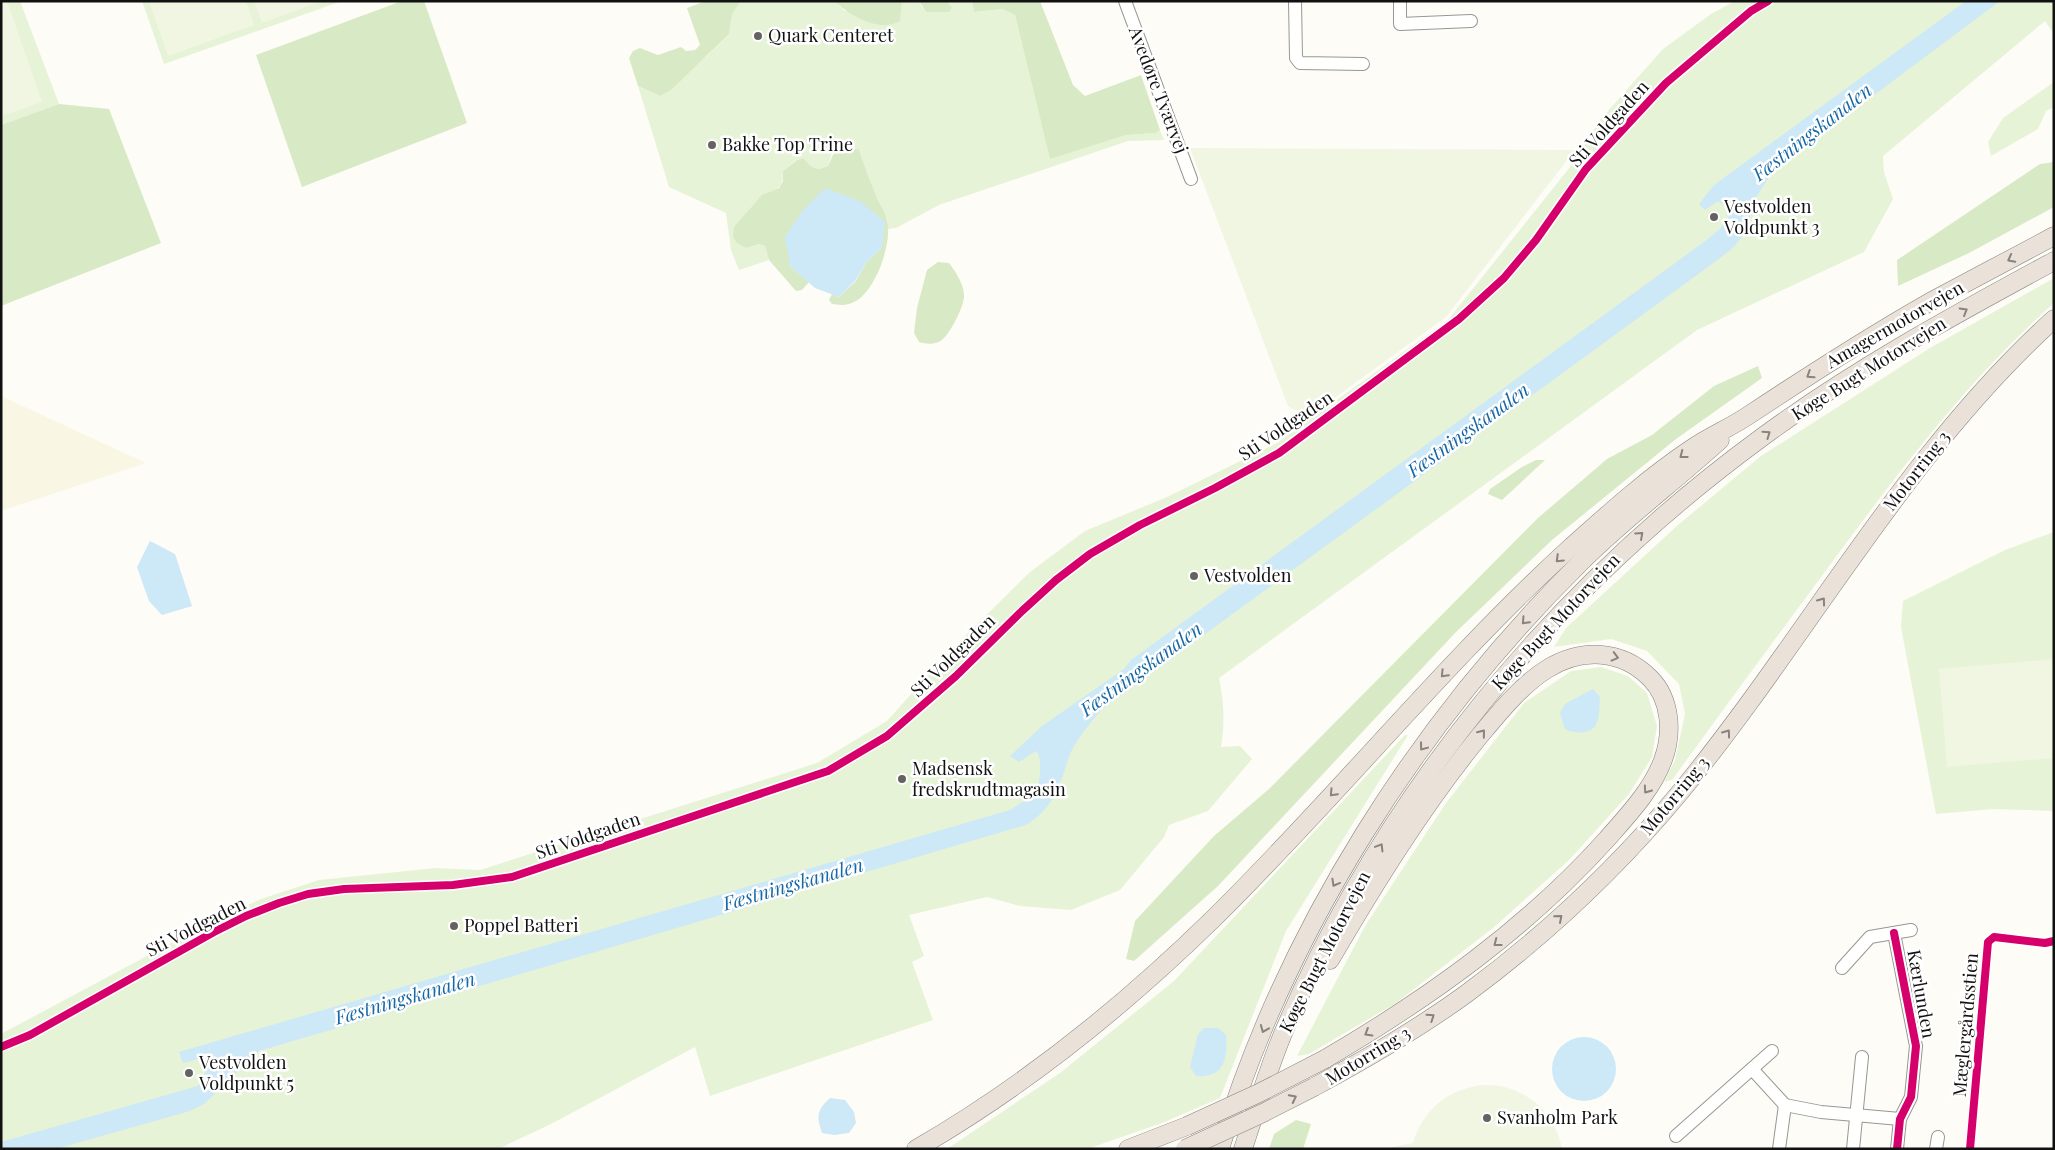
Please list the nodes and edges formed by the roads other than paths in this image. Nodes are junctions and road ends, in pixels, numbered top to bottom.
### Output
1 (1125, 1) edge
2 (1295, 1) edge
3 (1400, 1) edge
4 (1471, 21) dead end
5 (1363, 64) dead end
6 (1191, 179) dead end
7 (2054, 236) edge
8 (2054, 261) edge
9 (2054, 319) edge
10 (1740, 421) junction
11 (1911, 930) dead end
12 (1894, 933) junction
13 (1842, 968) dead end
14 (1772, 1051) dead end
15 (1862, 1057) dead end
16 (1273, 1063) junction
17 (1752, 1069) junction
18 (1785, 1105) junction
19 (1856, 1115) junction
20 (1900, 1119) junction
21 (1676, 1136) dead end
22 (916, 1149) edge
23 (1128, 1149) edge
24 (1185, 1149) edge
25 (1220, 1149) edge
26 (1243, 1149) edge
27 (1779, 1149) edge
28 (1853, 1149) edge
29 (1897, 1149) edge

1 - 6 street, Avedøre Tværvej
2 - 5 street
3 - 4 street
7 -> 10 highway, Amagermotorvejen
16 -> 8 highway, Køge Bugt Motorvejen
24 -> 9 highway, Motorring 3, bridge
10 -> 22 highway
10 -> 25 highway, Køge Bugt Motorvejen
11 - 12 street, Kærlunden
12 - 13 street, Kærlunden
12 - 20 street, Kærlunden
14 - 17 street
15 - 19 street
16 -> 23 highway, bridge
16 - 26 highway, Køge Bugt Motorvejen
17 - 18 street
17 - 21 street
18 - 19 street
18 - 27 street
19 - 20 street
19 - 28 street
20 - 29 street, Kærlunden

